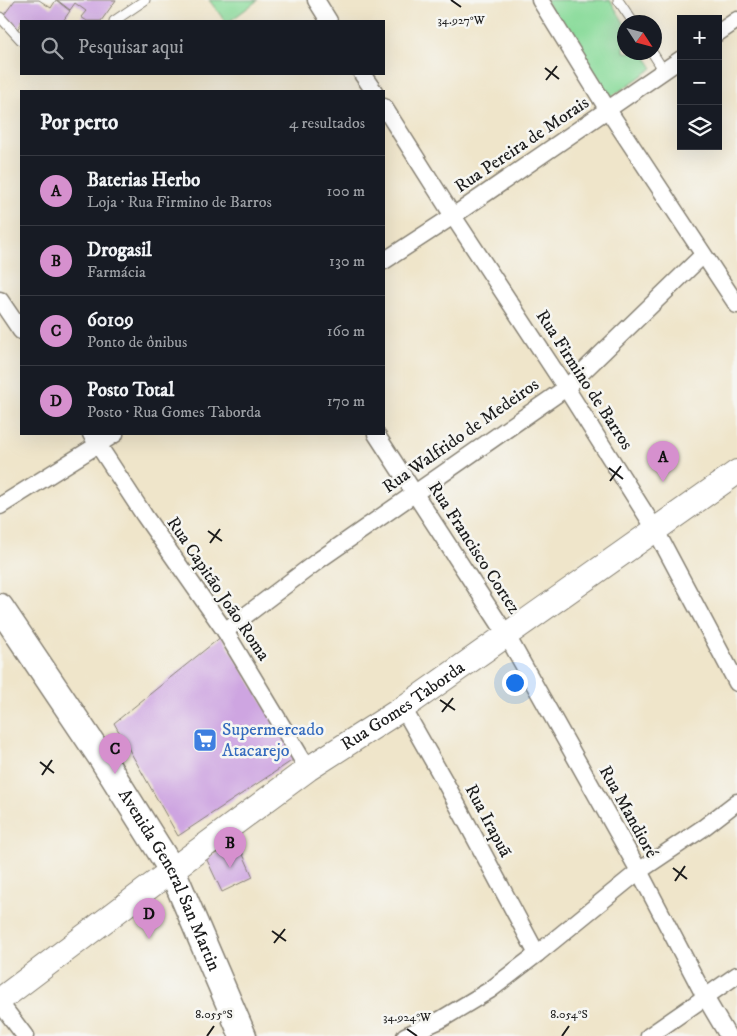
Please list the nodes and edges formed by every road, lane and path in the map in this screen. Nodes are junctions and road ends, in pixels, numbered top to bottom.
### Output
1 (145, 0) edge
2 (316, 0) edge
3 (540, 0) edge
4 (618, 0) edge
5 (628, 15) edge
6 (0, 17) edge
7 (115, 20) edge
8 (328, 20) edge
9 (737, 20) edge
10 (722, 30) edge
11 (20, 39) edge
12 (657, 60) edge
13 (679, 60) edge
14 (664, 70) junction
15 (363, 75) edge
16 (373, 90) edge
17 (385, 109) edge
18 (608, 110) junction
19 (453, 216) junction
20 (703, 255) junction
21 (385, 260) edge
22 (10, 304) edge
23 (737, 305) edge
24 (20, 329) edge
25 (566, 388) junction
26 (111, 435) edge
27 (377, 435) edge
28 (95, 439) edge
29 (737, 472) edge
30 (415, 492) junction
31 (0, 506) edge
32 (655, 529) junction
33 (0, 607) edge
34 (225, 631) junction
35 (506, 634) junction
36 (737, 684) edge
37 (403, 708) junction
38 (308, 769) junction
39 (737, 802) edge
40 (172, 870) junction
41 (639, 871) junction
42 (537, 954) junction
43 (737, 975) edge
44 (705, 997) junction
45 (0, 1002) edge
46 (26, 1036) edge
47 (243, 1036) edge
48 (406, 1036) edge
49 (649, 1036) edge
50 (728, 1036) edge

1 - 7 lane
2 - 8 street
3 - 18 street
4 - 5 lane
6 - 11 lane
9 - 10 street
12 - 14 lane
13 - 14 street, Rua Pereira de Morais
14 - 18 street, Rua Pereira de Morais
15 - 16 street
17 - 19 street, Rua Firmino de Barros
18 - 19 street, Rua Pereira de Morais
18 - 20 street
19 - 21 street, Rua Pereira de Morais
19 - 25 street, Rua Firmino de Barros
20 - 23 street
20 - 25 street, Rua Walfrido de Medeiros
22 - 24 street
25 - 30 street, Rua Walfrido de Medeiros
25 - 32 street, Rua Firmino de Barros
26 - 28 street
27 - 30 street, Rua Francisco Cortez
28 - 31 street
28 - 34 street, Rua Capitão João Roma
29 - 32 main road, Rua Gomes Taborda
30 - 34 street, Rua Walfrido de Medeiros
30 - 35 street, Rua Francisco Cortez
32 - 35 main road, Rua Gomes Taborda
32 - 36 street, Rua Firmino de Barros
33 - 40 main road, Avenida General San Martin
34 - 38 street, Rua Capitão João Roma
35 - 37 main road, Rua Gomes Taborda
35 - 41 street, Rua Mandioré
37 - 38 main road, Rua Gomes Taborda
37 - 42 street, Rua Irapuã
38 - 40 main road, Rua Gomes Taborda
39 - 41 street
40 - 45 main road, Rua Gomes Taborda
40 - 47 main road, Avenida General San Martin
41 - 42 street
41 - 44 street, Rua Mandioré
42 - 48 street
43 - 44 street
44 - 49 street
44 - 50 street, Rua Mandioré
45 - 46 street

